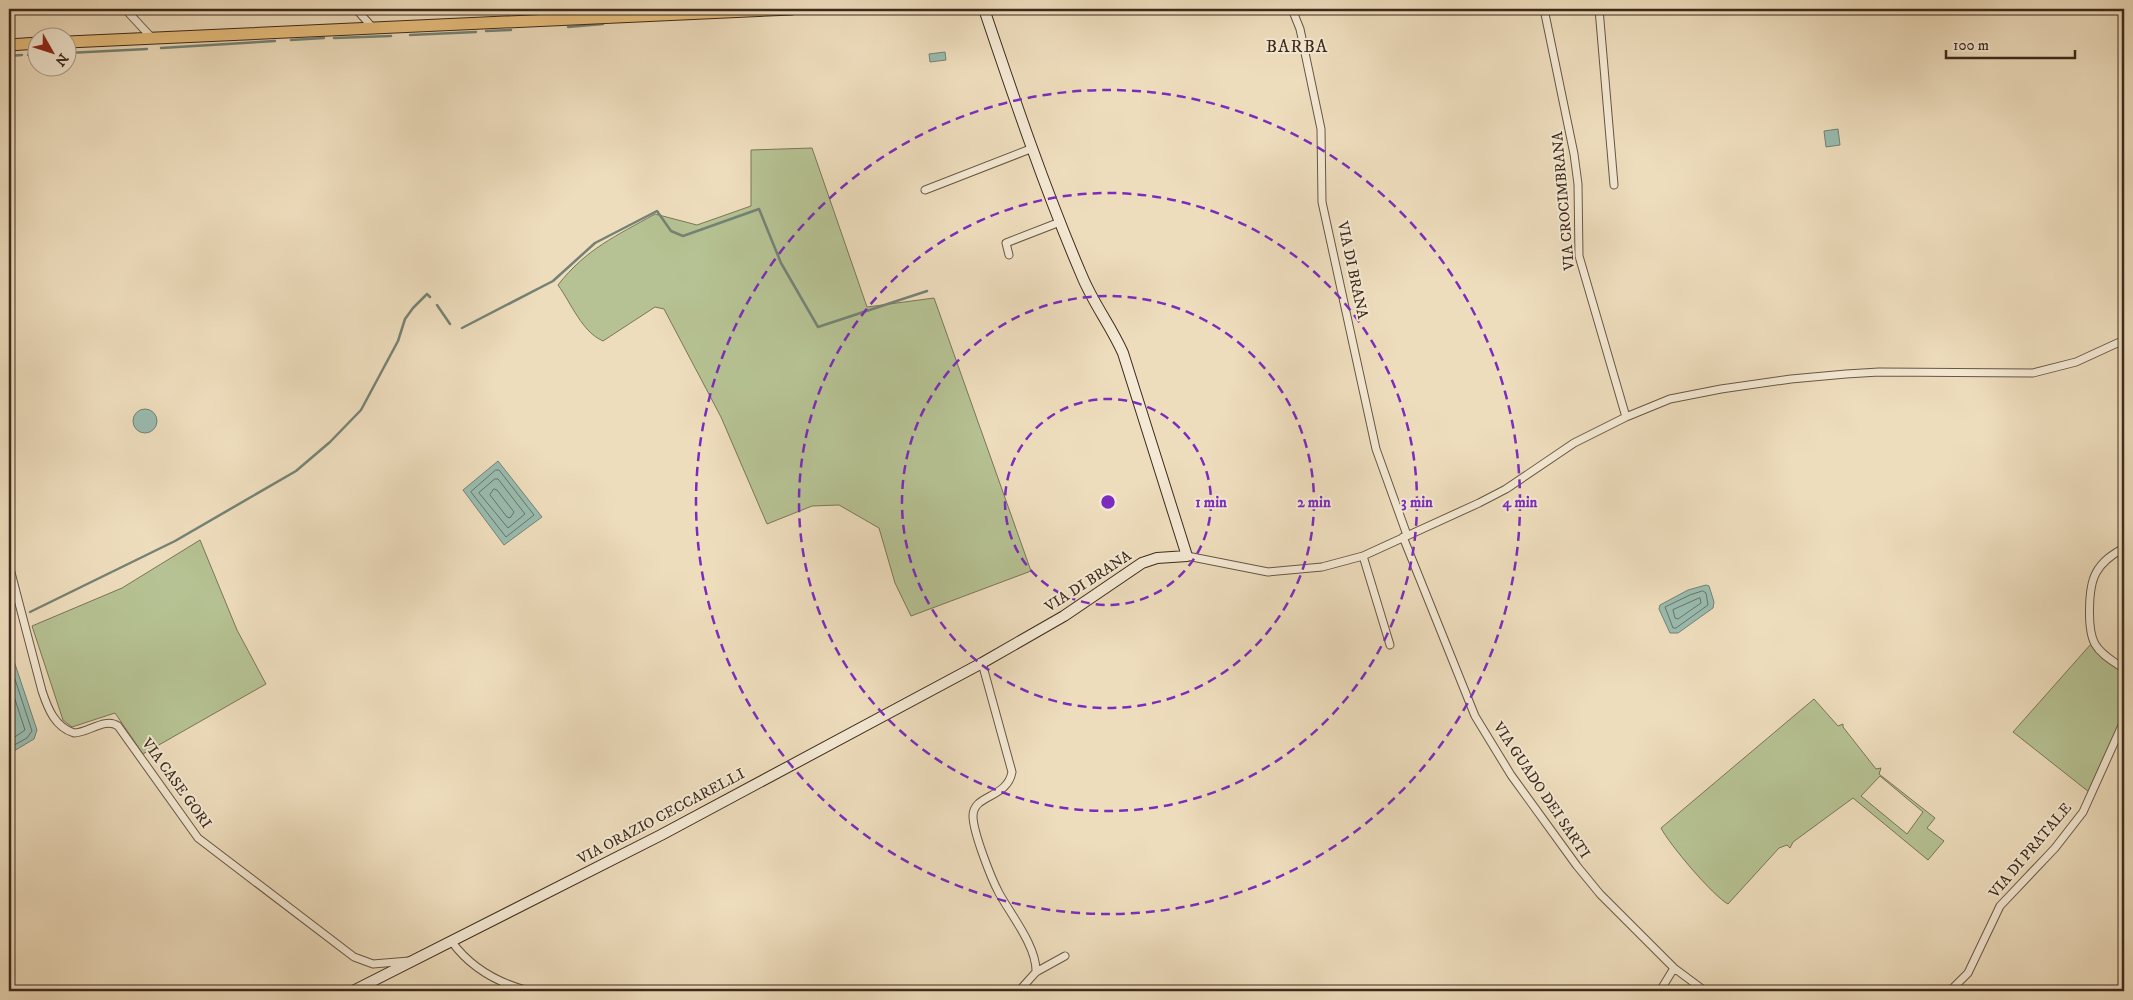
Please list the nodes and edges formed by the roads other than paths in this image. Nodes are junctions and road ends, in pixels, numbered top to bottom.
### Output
1 (125, 9) edge
2 (356, 9) edge
3 (792, 9) edge
4 (984, 9) edge
5 (1292, 9) edge
6 (1544, 9) edge
7 (1599, 9) edge
8 (373, 28) junction
9 (153, 39) junction
10 (78, 42) edge
11 (28, 44) edge
12 (9, 45) edge
13 (1033, 148) junction
14 (1614, 185) dead end
15 (925, 190) dead end
16 (1060, 222) junction
17 (1010, 255) dead end
18 (2124, 340) edge
19 (1626, 417) junction
20 (1405, 536) junction
21 (2124, 548) edge
22 (1187, 556) junction
23 (1363, 556) junction
24 (9, 565) edge
25 (1390, 645) dead end
26 (982, 663) junction
27 (2124, 669) edge
28 (2124, 721) edge
29 (452, 942) junction
30 (1065, 956) dead end
31 (414, 961) junction
32 (1674, 968) junction
33 (1036, 972) junction
34 (353, 991) edge
35 (529, 991) edge
36 (1019, 991) edge
37 (1660, 991) edge
38 (1705, 991) edge
39 (1950, 991) edge

1 - 9 street
2 - 8 street
3 - 8 main road
4 - 13 street
5 - 20 street, VIA DI BRANA
6 - 19 street, VIA CROCIMBRANA
7 - 14 street
8 - 9 main road
9 - 10 main road
11 - 12 main road
13 - 15 street
13 - 16 street
16 - 17 street
16 - 22 street
18 - 19 street
19 - 20 street
20 - 23 street, VIA DI BRANA
20 - 32 street, VIA GUADO DEI SARTI
21 - 27 street
22 - 23 street, VIA DI BRANA
22 - 26 street, VIA DI BRANA
23 - 25 street
24 - 31 street, VIA CASE GORI
26 - 29 street, VIA ORAZIO CECCARELLI
26 - 33 street
28 - 39 street, VIA DI PRATALE
29 - 31 street, VIA ORAZIO CECCARELLI
29 - 35 street
30 - 33 street
31 - 34 street, VIA ORAZIO CECCARELLI
32 - 37 street
32 - 38 street, VIA GUADO DEI SARTI
33 - 36 street

